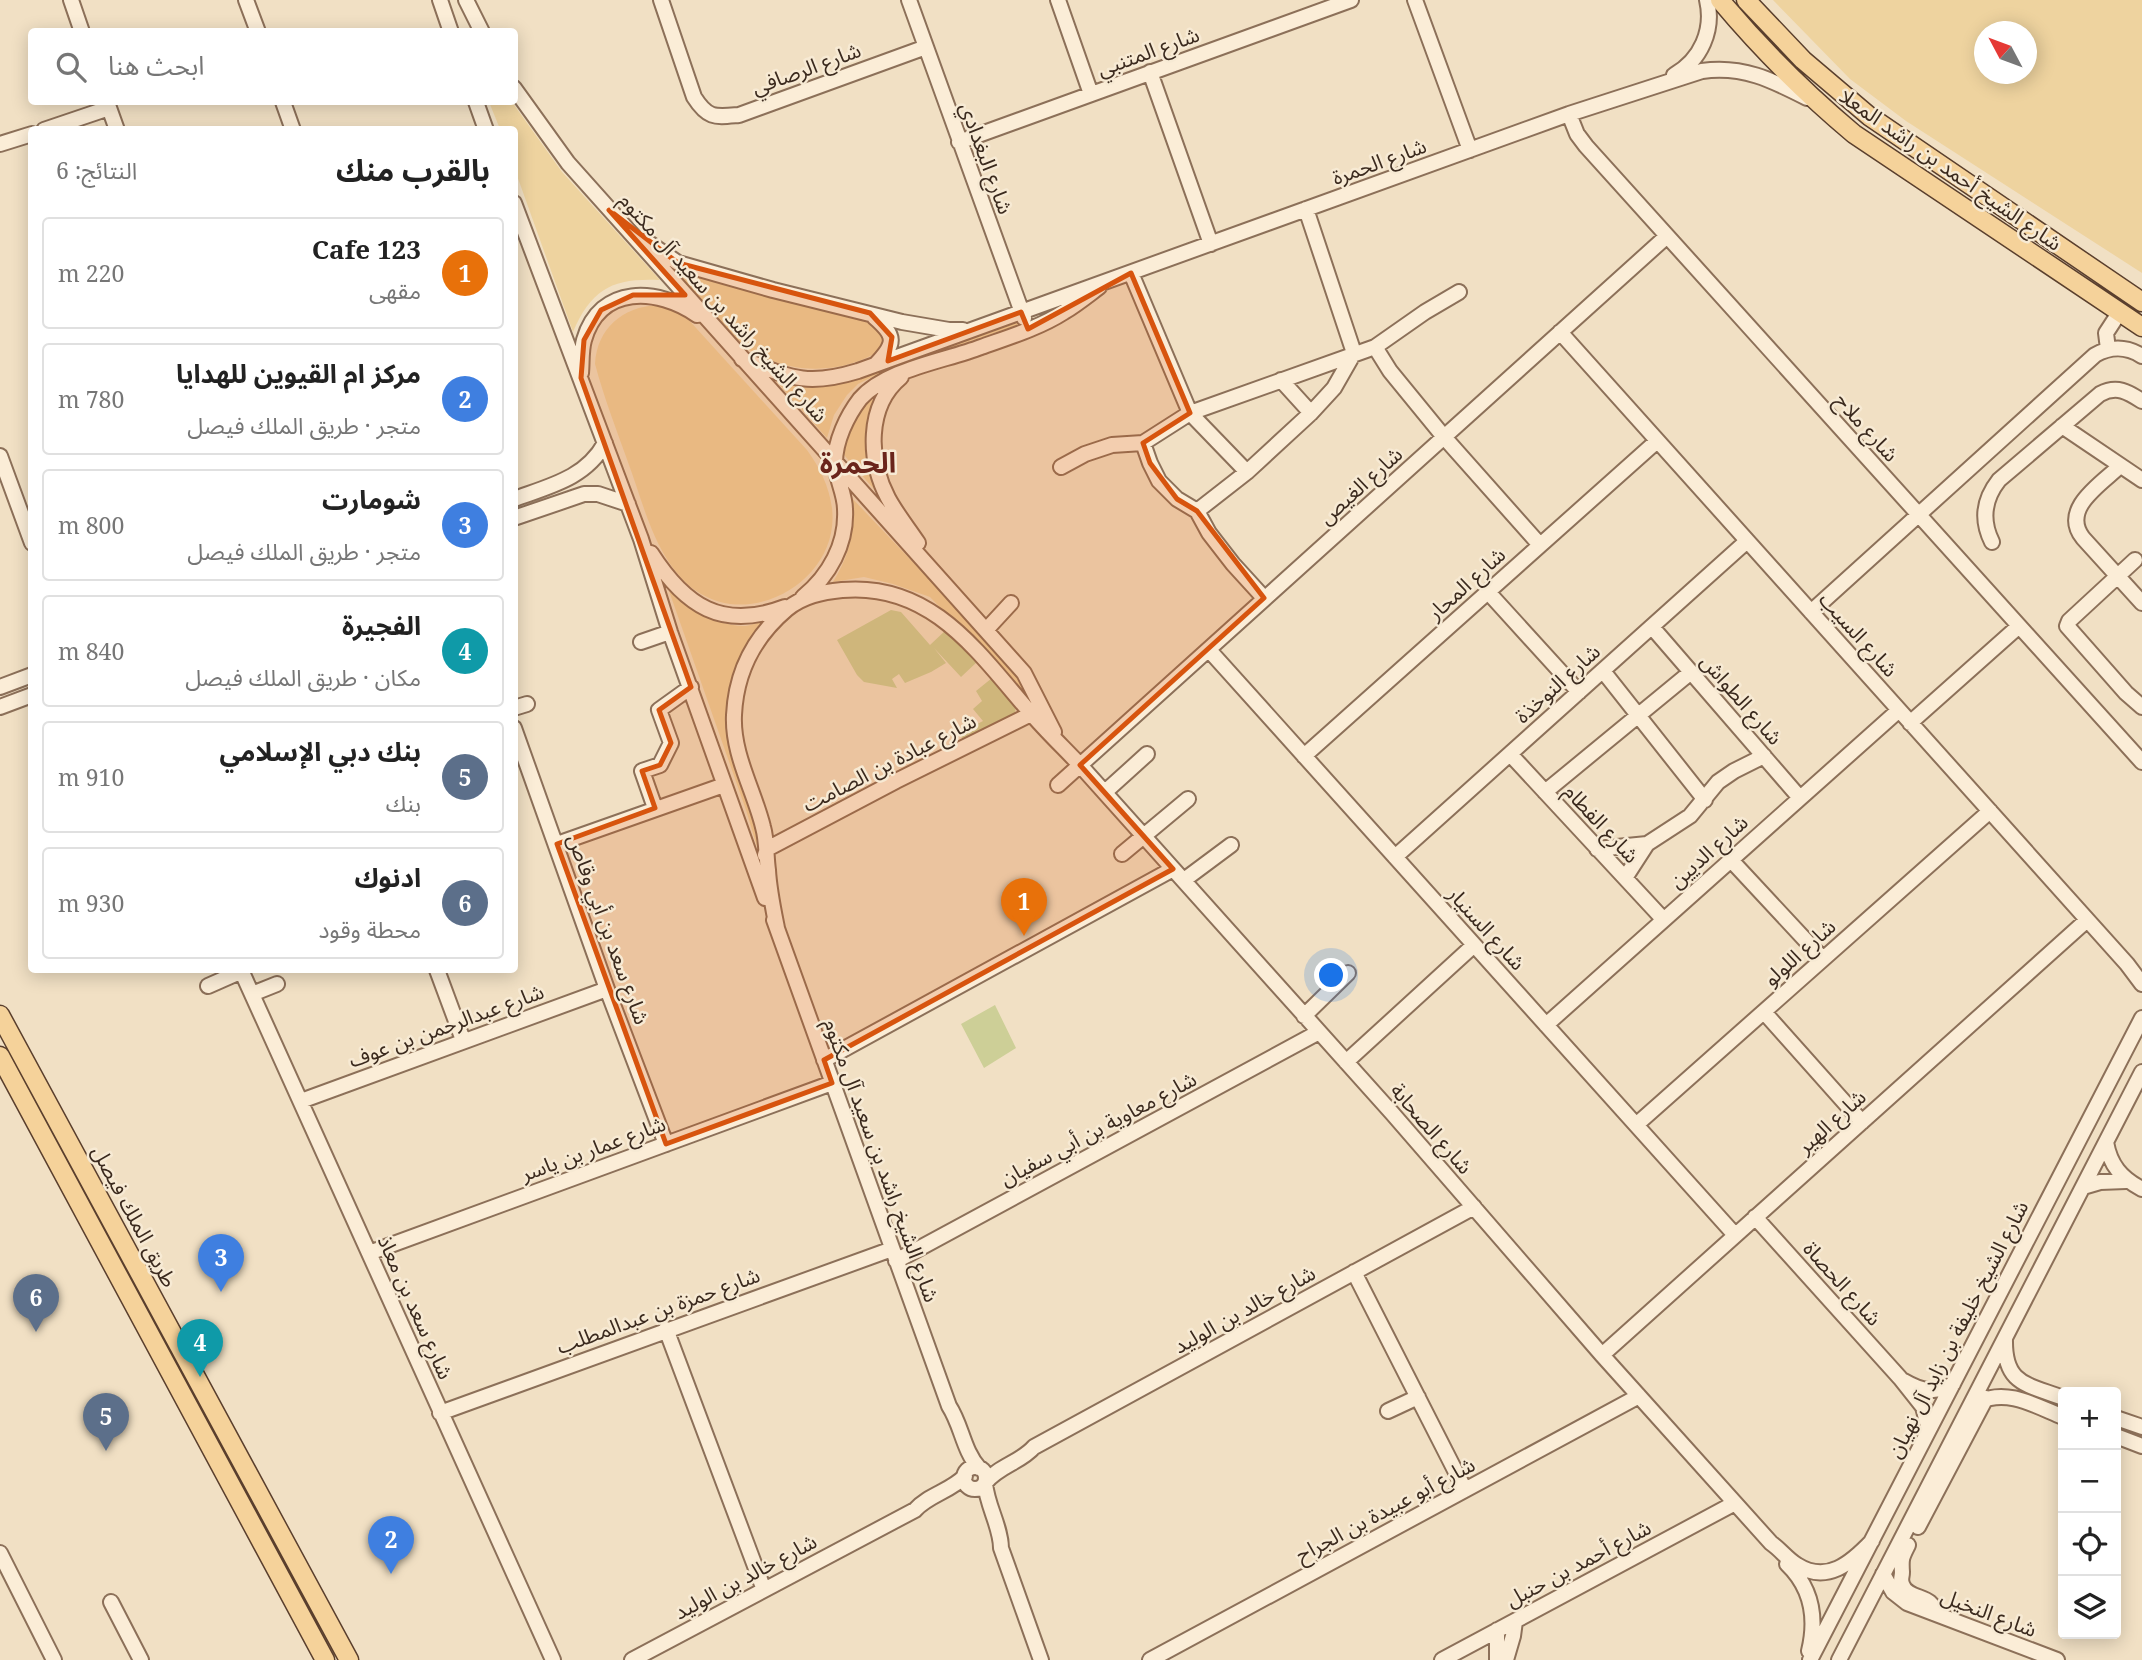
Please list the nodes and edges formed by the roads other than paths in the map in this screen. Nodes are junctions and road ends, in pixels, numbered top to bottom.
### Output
1 (71, 0) edge
2 (246, 0) edge
3 (440, 0) edge
4 (467, 0) edge
5 (661, 0) edge
6 (909, 0) edge
7 (1058, 0) edge
8 (1351, 0) edge
9 (1415, 0) edge
10 (1707, 0) edge
11 (1720, 0) edge
12 (1746, 0) edge
13 (81, 28) edge
14 (256, 28) edge
15 (450, 28) edge
16 (480, 28) edge
17 (926, 47) junction
18 (1150, 72) junction
19 (1664, 82) junction
20 (518, 94) edge
21 (1091, 94) junction
22 (1818, 104) junction
23 (108, 105) edge
24 (284, 105) edge
25 (477, 105) edge
26 (1569, 114) junction
27 (54, 126) edge
28 (116, 126) edge
29 (292, 126) edge
30 (485, 126) edge
31 (28, 135) edge
32 (959, 142) junction
33 (0, 144) edge
34 (1470, 150) junction
35 (1959, 204) junction
36 (1306, 209) junction
37 (609, 210) junction
38 (518, 213) edge
39 (1667, 236) junction
40 (1211, 244) junction
41 (2077, 258) junction
42 (1130, 273) junction
43 (1108, 280) junction
44 (1459, 292) dead end
45 (2142, 302) edge
46 (1021, 312) junction
47 (870, 313) junction
48 (2119, 313) junction
49 (713, 326) junction
50 (2142, 327) edge
51 (979, 329) junction
52 (1028, 329) junction
53 (1560, 332) junction
54 (1375, 347) junction
55 (2108, 349) junction
56 (1354, 353) junction
57 (2142, 356) edge
58 (741, 359) junction
59 (876, 365) junction
60 (907, 372) junction
61 (581, 378) junction
62 (1282, 380) junction
63 (2142, 401) edge
64 (1190, 413) junction
65 (1311, 413) junction
66 (2062, 426) junction
67 (1444, 437) junction
68 (1657, 441) junction
69 (605, 443) junction
70 (1143, 443) junction
71 (0, 456) edge
72 (835, 463) junction
73 (2120, 466) junction
74 (1061, 467) dead end
75 (1247, 472) junction
76 (2142, 481) edge
77 (518, 498) edge
78 (628, 504) junction
79 (1197, 511) junction
80 (1917, 514) junction
81 (518, 517) edge
82 (28, 532) edge
83 (641, 539) junction
84 (1747, 541) junction
85 (1992, 542) dead end
86 (1540, 545) junction
87 (2135, 561) dead end
88 (2118, 576) junction
89 (941, 580) junction
90 (1488, 592) junction
91 (1264, 598) junction
92 (794, 603) junction
93 (1011, 603) dead end
94 (2142, 603) edge
95 (1811, 612) junction
96 (2019, 626) junction
97 (1651, 627) junction
98 (986, 629) junction
99 (670, 632) junction
100 (641, 642) dead end
101 (1209, 650) junction
102 (1603, 671) junction
103 (1691, 672) junction
104 (28, 676) edge
105 (0, 687) edge
106 (691, 687) junction
107 (1579, 692) junction
108 (28, 696) edge
109 (2142, 706) edge
110 (0, 707) edge
111 (1899, 710) junction
112 (1031, 714) junction
113 (1637, 716) junction
114 (1910, 723) junction
115 (518, 739) edge
116 (1059, 743) junction
117 (1147, 754) dead end
118 (1510, 754) junction
119 (1304, 756) junction
120 (1764, 756) junction
121 (2142, 762) edge
122 (1080, 765) junction
123 (724, 785) junction
124 (1058, 785) dead end
125 (1105, 792) junction
126 (1545, 792) junction
127 (1800, 798) junction
128 (1188, 799) dead end
129 (1705, 800) junction
130 (655, 808) junction
131 (1990, 811) junction
132 (1144, 836) junction
133 (556, 844) junction
134 (1647, 844) junction
135 (1231, 845) dead end
136 (767, 849) junction
137 (1597, 849) junction
138 (749, 854) junction
139 (1122, 854) dead end
140 (1395, 857) junction
141 (1730, 859) junction
142 (1173, 869) junction
143 (1625, 878) junction
144 (1184, 880) junction
145 (1663, 919) junction
146 (2087, 920) junction
147 (776, 928) junction
148 (1474, 945) junction
149 (1823, 959) junction
150 (2127, 964) junction
151 (2142, 968) edge
152 (236, 973) edge
153 (243, 973) edge
154 (439, 973) edge
155 (1348, 973) dead end
156 (277, 984) dead end
157 (2142, 984) edge
158 (208, 986) dead end
159 (607, 989) junction
160 (252, 994) junction
161 (1764, 1012) junction
162 (0, 1015) edge
163 (1304, 1016) junction
164 (2142, 1018) edge
165 (1546, 1025) junction
166 (1319, 1032) junction
167 (463, 1040) junction
168 (0, 1056) edge
169 (824, 1060) junction
170 (1346, 1062) junction
171 (2142, 1072) edge
172 (832, 1083) junction
173 (301, 1101) junction
174 (1862, 1122) junction
175 (1636, 1125) junction
176 (2106, 1142) junction
177 (666, 1144) junction
178 (2126, 1181) junction
179 (2083, 1187) junction
180 (2142, 1189) edge
181 (1474, 1207) junction
182 (1755, 1217) junction
183 (1735, 1235) junction
184 (369, 1253) junction
185 (894, 1254) junction
186 (1354, 1272) junction
187 (666, 1329) junction
188 (2005, 1336) junction
189 (1602, 1354) junction
190 (1900, 1378) junction
191 (1953, 1384) junction
192 (1418, 1396) junction
193 (1639, 1396) junction
194 (2058, 1396) edge
195 (1986, 1398) junction
196 (1969, 1407) junction
197 (1388, 1411) dead end
198 (440, 1413) junction
199 (2058, 1415) edge
200 (2121, 1420) edge
201 (2142, 1427) edge
202 (1929, 1430) junction
203 (2121, 1438) edge
204 (2142, 1446) edge
205 (975, 1479) junction
206 (1465, 1490) junction
207 (1735, 1503) junction
208 (1872, 1541) junction
209 (1772, 1544) junction
210 (0, 1553) edge
211 (1883, 1574) junction
212 (764, 1590) junction
213 (111, 1602) dead end
214 (1907, 1603) junction
215 (1867, 1604) junction
216 (1933, 1613) junction
217 (1515, 1621) junction
218 (1497, 1630) junction
219 (1475, 1642) junction
220 (1500, 1659) edge
221 (54, 1660) edge
222 (141, 1660) edge
223 (325, 1660) edge
224 (349, 1660) edge
225 (554, 1660) edge
226 (632, 1660) edge
227 (1041, 1660) edge
228 (1150, 1660) edge
229 (1442, 1660) edge
230 (1809, 1660) edge
231 (1839, 1660) edge
232 (2057, 1660) edge

1 - 13 street
2 - 14 street
3 - 15 street
4 - 16 street
5 - 17 street, شارع الرصافي
6 - 17 street, شارع البغدادي
7 - 21 street
8 - 18 street, شارع المتنبي
9 - 34 street
10 - 19 street, شارع الحمرة
11 - 22 main road, شارع الشيخ أحمد بن راشد المعلا
12 - 41 main road, شارع الشيخ أحمد بن راشد المعلا
17 - 32 street, شارع البغدادي
18 - 21 street, شارع المتنبي
18 - 40 street
19 - 22 street, شارع الحمرة
19 - 26 street, شارع الحمرة
20 - 37 street, شارع الشيخ راشد بن سعيد آل مكتوم
21 - 32 street, شارع المتنبي
22 - 35 main road, شارع الشيخ أحمد بن راشد المعلا
23 - 27 street
23 - 28 street
24 - 29 street
25 - 30 street
26 - 34 street, شارع الحمرة
26 - 39 street, شارع ملاح
31 - 33 street
32 - 46 street, شارع البغدادي
34 - 36 street, شارع الحمرة
35 - 41 main road
35 - 48 main road, شارع الشيخ أحمد بن راشد المعلا
36 - 40 street, شارع الحمرة
36 - 56 street
37 - 47 street
37 - 49 street, شارع الشيخ راشد بن سعيد آل مكتوم
38 - 61 street, شارع الشيخ راشد بن سعيد آل مكتوم
39 - 53 street, شارع الغيص
39 - 80 street, شارع ملاح
40 - 42 street, شارع الحمرة
41 - 45 main road, شارع الشيخ أحمد بن راشد المعلا
42 - 43 street, شارع الحمرة
42 - 64 street
43 - 46 street, شارع الحمرة
43 - 52 street, شارع الحمرة
44 - 54 street
46 - 51 street, شارع الحمرة
46 - 52 street, شارع البغدادي
47 - 51 street
47 - 59 street
48 - 50 main road, شارع الشيخ أحمد بن راشد المعلا
48 - 55 street
49 - 58 street, شارع الشيخ راشد بن سعيد آل مكتوم
49 - 61 street
51 - 59 street, شارع الحمرة
52 - 60 street, شارع الحمرة
53 - 67 street, شارع الغيص
53 - 68 street, شارع السيب
54 - 56 street
54 - 67 street
55 - 57 street
55 - 80 street
56 - 62 street
56 - 65 street
58 - 59 street, شارع الحمرة
58 - 72 street, شارع الشيخ راشد بن سعيد آل مكتوم
60 - 72 street, شارع الحمرة
60 - 89 street
61 - 69 street, شارع الشيخ راشد بن سعيد آل مكتوم
62 - 64 street
62 - 65 street
63 - 66 street
64 - 70 street
64 - 75 street
65 - 75 street
66 - 73 street
66 - 85 street
67 - 86 street
67 - 91 street, شارع الغيص
68 - 84 street, شارع السيب
68 - 86 street, شارع المحار
69 - 77 street
69 - 78 street, شارع الشيخ راشد بن سعيد آل مكتوم
70 - 74 street
70 - 79 street
71 - 82 street
72 - 89 street, شارع الشيخ راشد بن سعيد آل مكتوم
72 - 92 street
73 - 76 street
73 - 88 street
75 - 79 street
78 - 81 street
78 - 83 street, شارع الشيخ راشد بن سعيد آل مكتوم
79 - 91 street
80 - 95 street
80 - 96 street, شارع ملاح
83 - 92 street
83 - 99 street, شارع الشيخ راشد بن سعيد آل مكتوم
84 - 95 street, شارع السيب
84 - 97 street, شارع النوخذة
86 - 90 street, شارع المحار
87 - 88 street
88 - 94 street
88 - 109 street
89 - 98 street, شارع الشيخ راشد بن سعيد آل مكتوم
90 - 107 street
90 - 119 street, شارع المحار
91 - 101 street, شارع الغيص
92 - 112 street, شارع الشيخ راشد بن سعيد آل مكتوم
92 - 136 street, شارع الشيخ راشد بن سعيد آل مكتوم
93 - 98 street
95 - 111 street, شارع السيب
96 - 114 street
96 - 121 street, شارع ملاح
97 - 102 street, شارع النوخذة
97 - 103 street, شارع الطواش
98 - 116 street, شارع الشيخ راشد بن سعيد آل مكتوم
99 - 100 street
99 - 106 street, شارع الشيخ راشد بن سعيد آل مكتوم
101 - 119 street, شارع السنيار
101 - 122 street, شارع الغيص
102 - 107 street, شارع النوخذة
102 - 113 street
103 - 113 street
103 - 120 street, شارع الطواش
104 - 105 street
106 - 123 street, شارع الشيخ راشد بن سعيد آل مكتوم
106 - 130 street
107 - 118 street, شارع النوخذة
108 - 110 street
111 - 114 street, شارع السيب
111 - 127 street, شارع الديين
112 - 116 street, شارع الشيخ راشد بن سعيد آل مكتوم
112 - 136 street, شارع عبادة بن الصامت
113 - 126 street
113 - 129 street
114 - 131 street, شارع السيب
115 - 133 street, شارع سعد بن أبي وقاص
116 - 122 street, شارع الصحابة
117 - 125 street
118 - 126 street, شارع الفطام
118 - 140 street, شارع النوخذة
119 - 140 street, شارع السنيار
120 - 127 street, شارع الطواش
120 - 129 street
122 - 124 street, شارع الغيص
122 - 125 street, شارع الصحابة
123 - 130 street
123 - 138 street, شارع الشيخ راشد بن سعيد آل مكتوم
125 - 132 street, شارع الصحابة
126 - 137 street, شارع الفطام
127 - 141 street, شارع الديين
128 - 132 street
129 - 134 street
130 - 133 street
131 - 146 street, شارع السيب
131 - 149 street, شارع اللولو
132 - 139 street
132 - 142 street, شارع الصحابة
133 - 159 street, شارع سعد بن أبي وقاص
134 - 137 street
134 - 143 street
135 - 144 street
136 - 138 street, شارع عبادة بن الصامت
136 - 147 street, شارع الشيخ راشد بن سعيد آل مكتوم
137 - 143 street, شارع الفطام
138 - 147 street, شارع الشيخ راشد بن سعيد آل مكتوم
140 - 148 street, شارع السنيار
141 - 145 street, شارع الديين
141 - 149 street
142 - 144 street, شارع الصحابة
142 - 169 street
143 - 145 street, شارع الفطام
144 - 163 street, شارع الصحابة
145 - 165 street, شارع الديين
146 - 150 street, شارع السيب
146 - 174 street, شارع الهير
147 - 169 street, شارع الشيخ راشد بن سعيد آل مكتوم
148 - 165 street, شارع السنيار
148 - 170 street
149 - 161 street, شارع اللولو
150 - 151 street
150 - 157 street, شارع السيب
152 - 158 street
153 - 160 street, شارع سعد بن معاذ
154 - 167 street
155 - 163 street
156 - 160 street
159 - 167 street, شارع عبدالرحمن بن عوف
159 - 177 street, شارع سعد بن أبي وقاص
160 - 173 street, شارع سعد بن معاذ
161 - 174 street
161 - 175 street, شارع اللولو
162 - 224 main road, طريق الملك فيصل
163 - 166 street, شارع الصحابة
164 - 191 street, شارع الشيخ خليفة بن زايد آل نهيان
165 - 175 street, شارع السنيار
166 - 170 street, شارع الصحابة
166 - 185 street, شارع معاوية بن أبي سفيان
167 - 173 street, شارع عبدالرحمن بن عوف
168 - 223 main road, طريق الملك فيصل
169 - 172 street, شارع الشيخ راشد بن سعيد آل مكتوم
170 - 181 street, شارع الصحابة
171 - 176 street
172 - 177 street, شارع عمار بن ياسر
172 - 185 street, شارع الشيخ راشد بن سعيد آل مكتوم
173 - 184 street, شارع سعد بن معاذ
174 - 182 street, شارع الهير
175 - 183 street, شارع السنيار
176 - 178 street
176 - 179 street
177 - 184 street, شارع عمار بن ياسر
178 - 179 street
178 - 180 street
179 - 188 street
181 - 186 street, شارع خالد بن الوليد
181 - 189 street, شارع الصحابة
182 - 183 street, شارع الهير
182 - 190 street, شارع الحصاة
183 - 189 street, شارع الهير
184 - 198 street, شارع سعد بن معاذ
185 - 187 street, شارع حمزة بن عبدالمطلب
185 - 205 street, شارع الشيخ راشد بن سعيد آل مكتوم
186 - 192 street
186 - 205 street, شارع خالد بن الوليد
187 - 198 street, شارع حمزة بن عبدالمطلب
187 - 212 street
188 - 194 street
188 - 196 street
189 - 193 street, شارع الصحابة
190 - 191 street, شارع الحصاة
190 - 202 street, شارع الحصاة
191 - 202 street, شارع الشيخ خليفة بن زايد آل نهيان
192 - 197 street
192 - 206 street
193 - 206 street, شارع أبو عبيدة بن الجراح
193 - 207 street, شارع الصحابة
195 - 196 street
195 - 199 street
195 - 216 street
196 - 211 street
198 - 225 street, شارع سعد بن معاذ
200 - 201 street
202 - 208 street, شارع الشيخ خليفة بن زايد آل نهيان
203 - 204 street
205 - 212 street, شارع خالد بن الوليد
205 - 227 street, شارع الشيخ راشد بن سعيد آل مكتوم
206 - 228 street, شارع أبو عبيدة بن الجراح
207 - 209 street, شارع الصحابة
207 - 217 street, شارع أحمد بن حنبل
208 - 209 street, شارع الصحابة
208 - 230 street, شارع الشيخ خليفة بن زايد آل نهيان
209 - 230 street, شارع الصحابة
210 - 221 street
211 - 214 street, شارع النخيل
211 - 215 street
212 - 226 street, شارع خالد بن الوليد
213 - 222 street
214 - 215 street, شارع النخيل
214 - 216 street, شارع النخيل
215 - 231 street
216 - 232 street, شارع النخيل
217 - 218 street, شارع أحمد بن حنبل
217 - 220 street
218 - 219 street, شارع أحمد بن حنبل
218 - 220 street
219 - 220 street
219 - 229 street, شارع أحمد بن حنبل

